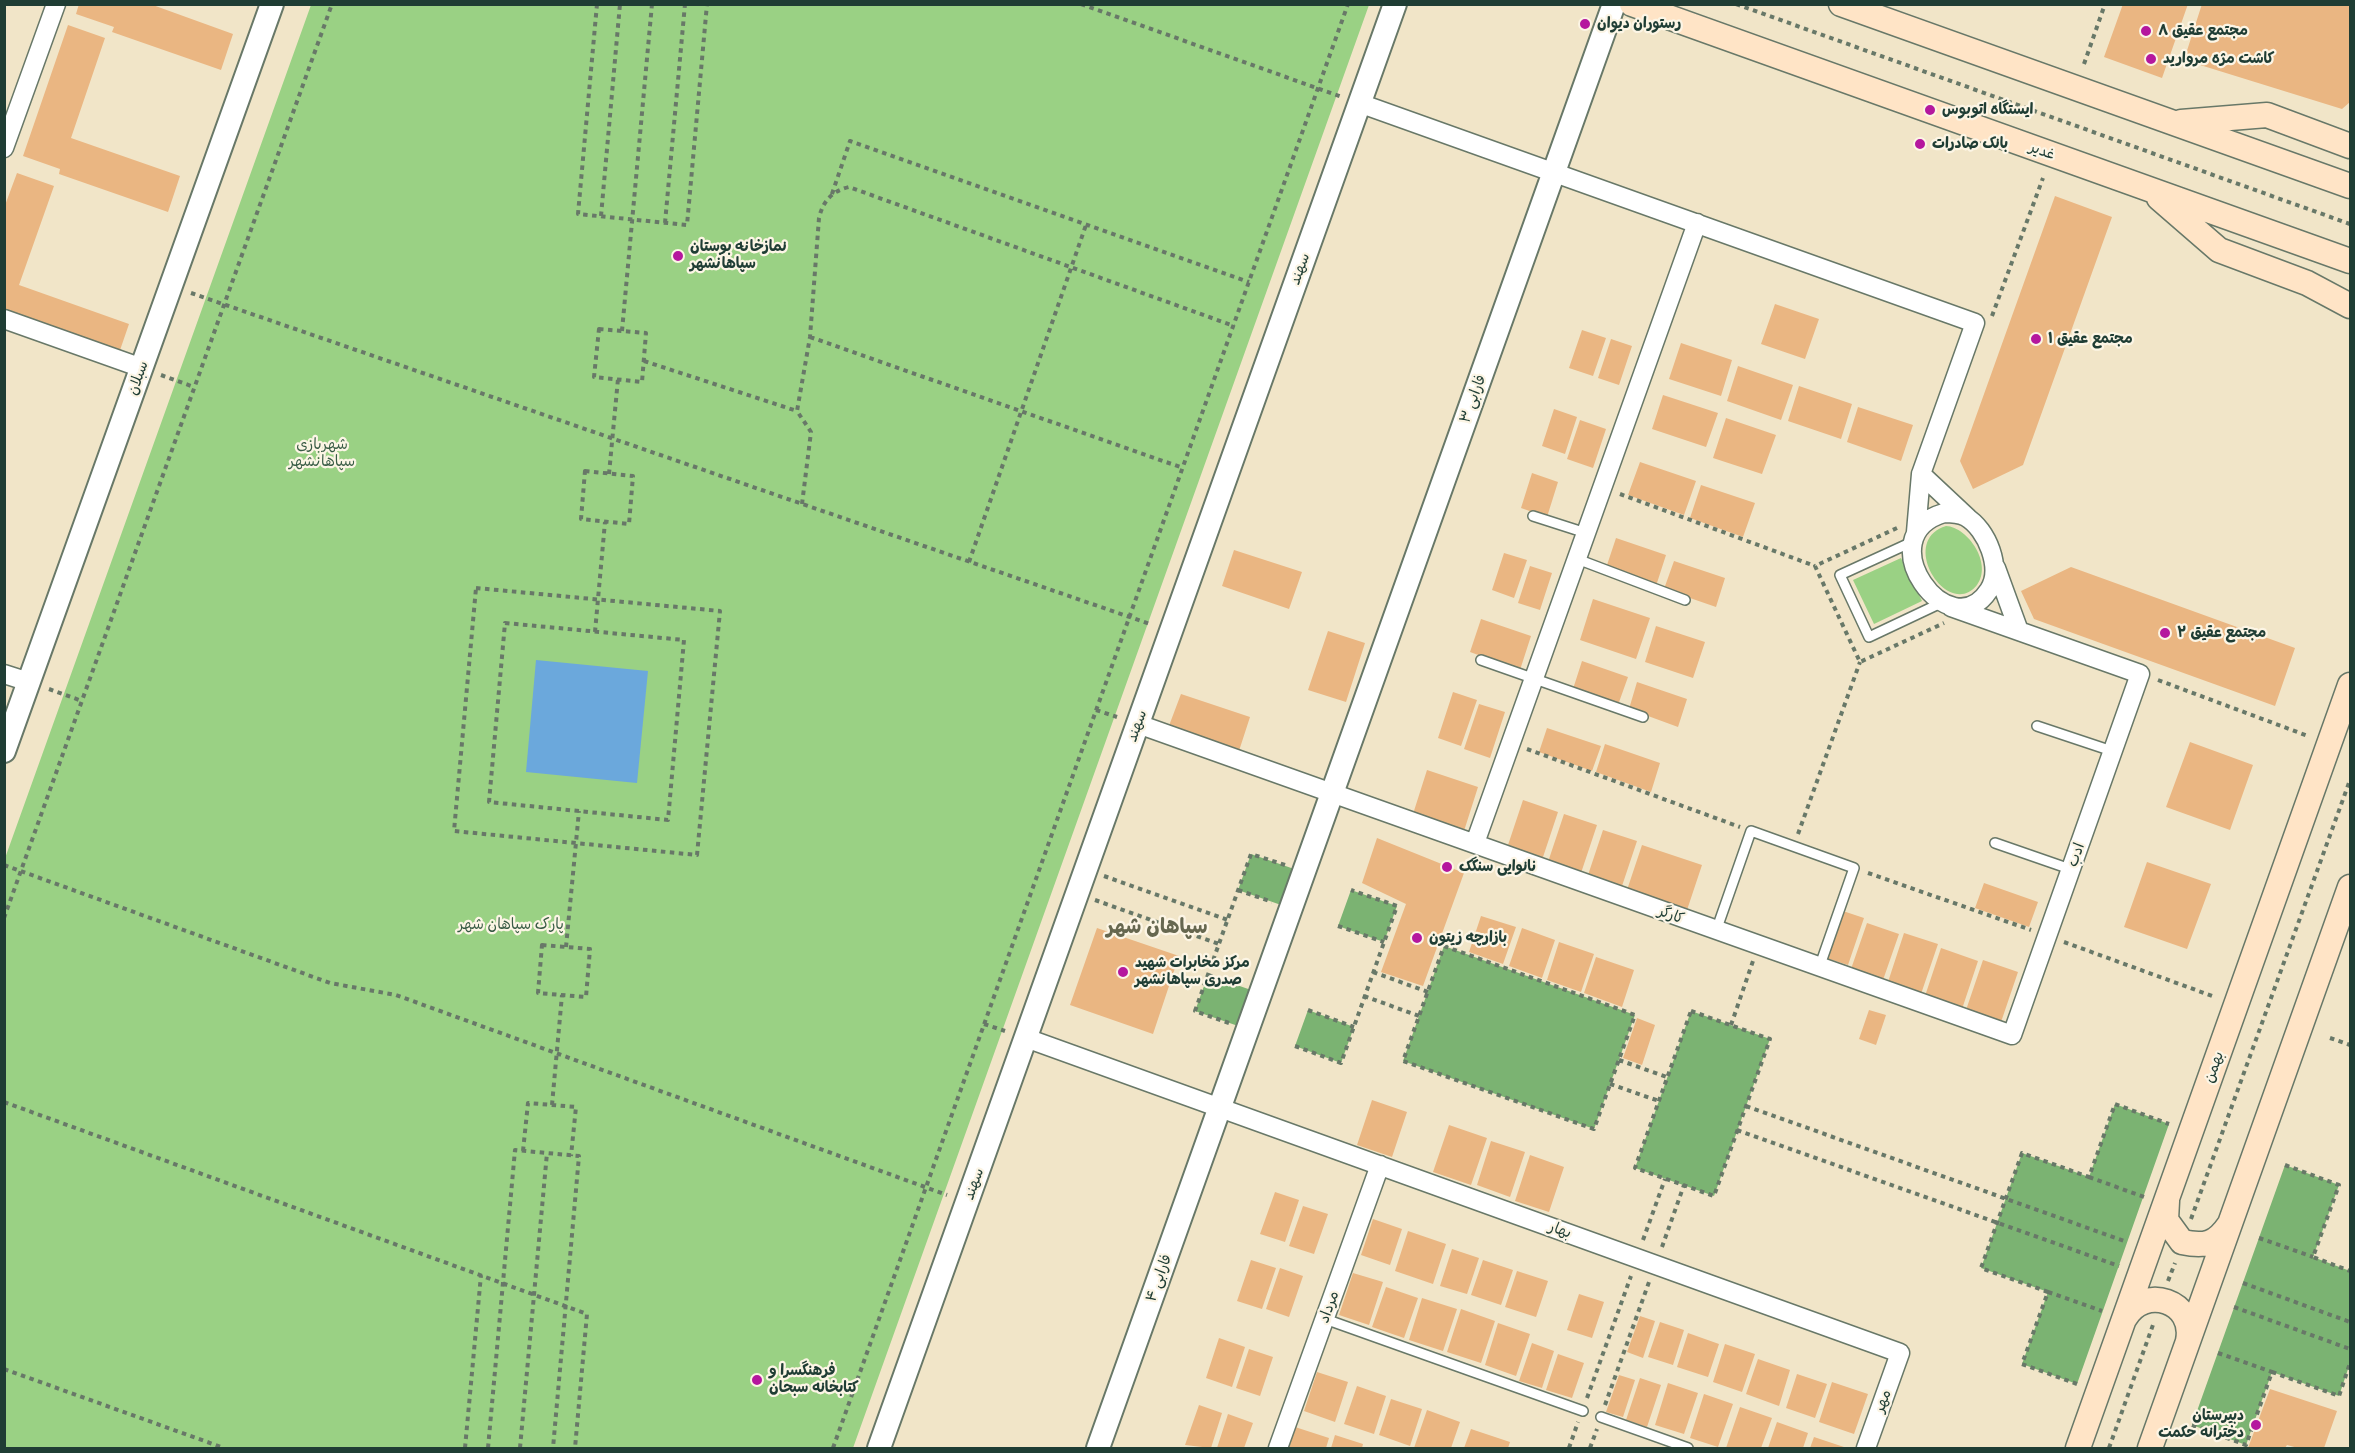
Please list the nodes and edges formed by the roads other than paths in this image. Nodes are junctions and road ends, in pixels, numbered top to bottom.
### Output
1 (56, 4) edge
2 (272, 4) edge
3 (1395, 4) edge
4 (1614, 4) edge
5 (1632, 4) edge
6 (1841, 4) edge
7 (1359, 103) junction
8 (2172, 123) junction
9 (2350, 146) edge
10 (4, 148) edge
11 (1554, 173) junction
12 (2350, 186) edge
13 (2148, 189) junction
14 (1697, 223) junction
15 (2350, 261) edge
16 (2350, 306) edge
17 (4, 319) edge
18 (142, 368) junction
19 (1921, 474) junction
20 (1533, 516) dead end
21 (1976, 524) junction
22 (1586, 533) junction
23 (1914, 537) junction
24 (1577, 559) junction
25 (1995, 566) junction
26 (1685, 600) dead end
27 (1946, 605) junction
28 (2019, 631) junction
29 (1481, 660) dead end
30 (4, 674) edge
31 (1534, 677) junction
32 (29, 682) junction
33 (2350, 685) edge
34 (1643, 717) dead end
35 (1138, 724) junction
36 (2037, 726) dead end
37 (4, 751) edge
38 (2112, 751) junction
39 (1332, 794) junction
40 (1475, 843) junction
41 (1995, 843) dead end
42 (2070, 869) junction
43 (2350, 887) edge
44 (1716, 931) junction
45 (1819, 968) junction
46 (2012, 1035) joint
47 (1026, 1038) junction
48 (1220, 1108) junction
49 (1380, 1165) junction
50 (2155, 1198) junction
51 (2231, 1222) junction
52 (2113, 1317) junction
53 (1325, 1319) junction
54 (2187, 1346) junction
55 (1900, 1353) joint
56 (1583, 1410) road end
57 (1601, 1417) road end
58 (879, 1449) edge
59 (1098, 1449) edge
60 (1278, 1449) edge
61 (1688, 1449) edge
62 (1866, 1449) edge
63 (2078, 1449) edge
64 (2150, 1449) edge

1 - 10 street
2 - 18 street, سبلان
3 - 7 street, سهند
4 - 11 street, فارابی ۳
5 - 13 main road, غدیر
6 - 8 main road
7 - 11 street
7 - 35 street, سهند
8 - 9 main road
8 - 12 main road
11 - 14 street
11 - 39 street, فارابی ۳
13 - 15 main road, غدیر
13 - 16 main road
14 - 19 street
14 - 22 street
17 - 18 street
18 - 32 street, سبلان
19 - 21 street
19 - 23 street
20 - 22 lane
21 - 23 street
21 - 25 street
22 - 24 street
23 - 27 street
23 - 27 lane
24 - 26 lane
24 - 31 street
25 - 27 street
25 - 28 street
27 - 28 street
28 - 38 street, ادب
29 - 31 lane
30 - 32 street
31 - 34 lane
31 - 40 street
32 - 37 street, سبلان
33 - 50 main road, بهمن
35 - 39 street, کارگر
35 - 47 street, سهند
36 - 38 lane
38 - 42 street, ادب
39 - 40 street, کارگر
39 - 48 street, فارابی ۳
40 - 44 street, کارگر
41 - 42 lane
42 - 46 street, ادب
43 - 51 main road
44 - 45 street, کارگر
44 - 45 lane
45 - 46 street, کارگر
47 - 48 street, بهار
47 - 58 street, سهند
48 - 49 street, بهار
48 - 59 street, فارابی ۴
49 - 53 street, مرداد
49 - 55 street, بهار
50 - 51 main road
50 - 52 main road, بهمن
51 - 54 main road
52 - 54 main road
52 - 63 main road, بهمن
53 - 56 lane
53 - 60 street, مرداد
54 - 64 main road
55 - 62 street, مهر
57 - 61 lane

